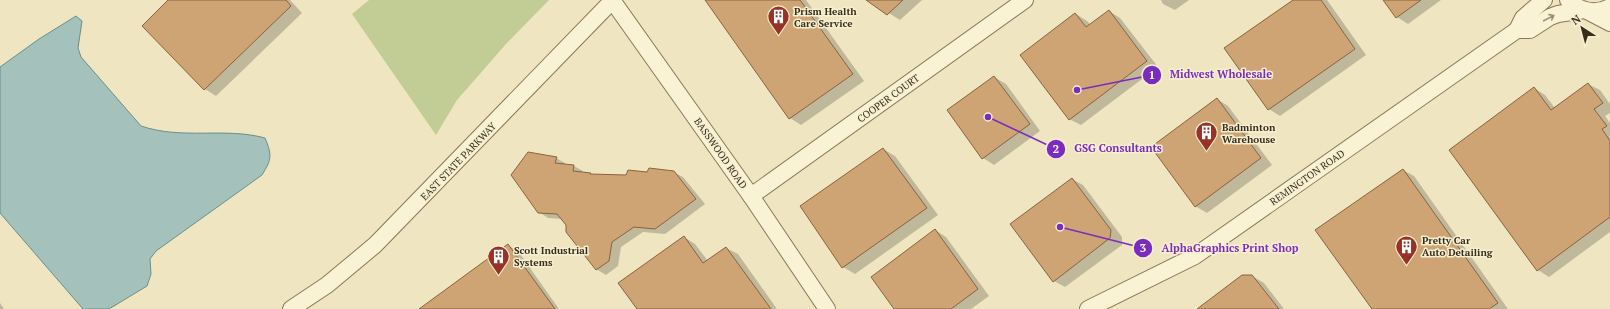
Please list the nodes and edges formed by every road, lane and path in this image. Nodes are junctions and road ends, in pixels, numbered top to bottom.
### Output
1 (613, 0) edge
2 (1025, 0) edge
3 (1544, 0) edge
4 (1568, 0) edge
5 (1610, 7) edge
6 (1585, 10) junction
7 (1610, 23) edge
8 (1517, 30) junction
9 (751, 196) junction
10 (291, 309) edge
11 (827, 309) edge
12 (1088, 309) edge

1 - 9 street, BASSWOOD ROAD
1 - 10 street, EAST STATE PARKWAY
2 - 9 street, COOPER COURT
3 - 8 street, REMINGTON ROAD
4 - 6 street
5 - 6 street, REMINGTON ROAD
6 - 7 street
8 -> 6 street, REMINGTON ROAD
8 - 12 street, REMINGTON ROAD
9 - 11 street, BASSWOOD ROAD

